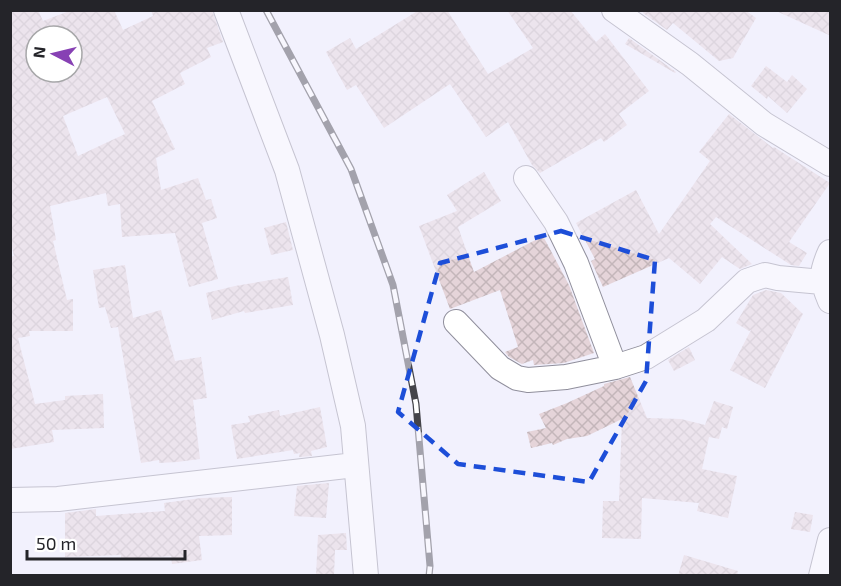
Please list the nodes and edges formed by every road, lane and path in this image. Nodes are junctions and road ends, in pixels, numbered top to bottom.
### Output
1 (225, 10) edge
2 (614, 10) edge
3 (831, 164) edge
4 (526, 177) dead end
5 (831, 252) edge
6 (826, 292) edge
7 (456, 322) dead end
8 (615, 367) junction
9 (355, 465) junction
10 (10, 500) edge
11 (831, 540) edge
12 (366, 576) edge
13 (821, 576) edge

1 - 9 street
2 - 3 street
4 - 8 street
5 - 6 street
6 - 8 street
7 - 8 street
9 - 10 street
9 - 12 street
11 - 13 street

